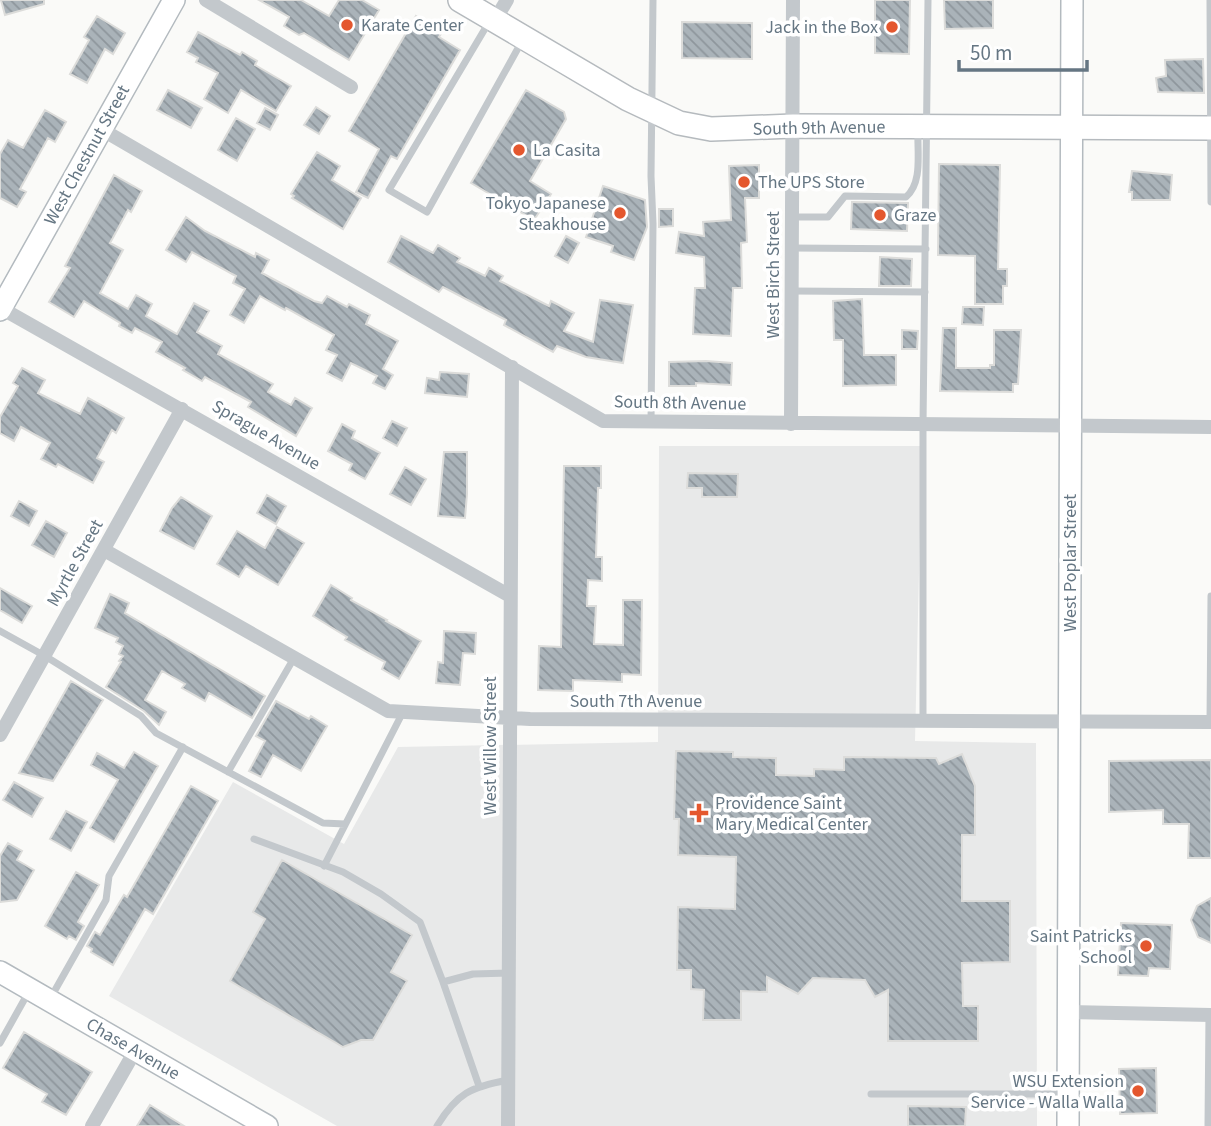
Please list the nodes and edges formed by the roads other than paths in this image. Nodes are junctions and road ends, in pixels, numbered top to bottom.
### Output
1 (174, 0) edge
2 (206, 0) edge
3 (460, 0) edge
4 (507, 0) edge
5 (653, 0) edge
6 (793, 0) edge
7 (928, 0) edge
8 (1072, 0) edge
9 (1210, 0) edge
10 (493, 19) junction
11 (524, 37) junction
12 (351, 87) dead end
13 (653, 111) junction
14 (793, 127) junction
15 (923, 127) junction
16 (1071, 128) junction
17 (1211, 128) edge
18 (101, 129) junction
19 (1211, 202) edge
20 (793, 217) junction
21 (792, 248) junction
22 (926, 248) junction
23 (792, 291) junction
24 (925, 292) junction
25 (1, 309) edge
26 (512, 367) junction
27 (182, 409) junction
28 (651, 423) junction
29 (791, 424) junction
30 (923, 425) junction
31 (1070, 426) junction
32 (1211, 427) edge
33 (104, 550) junction
34 (510, 596) junction
35 (1211, 596) edge
36 (0, 631) edge
37 (45, 656) junction
38 (294, 658) junction
39 (403, 712) junction
40 (510, 719) junction
41 (923, 721) junction
42 (1070, 722) junction
43 (1210, 722) edge
44 (0, 736) edge
45 (183, 747) junction
46 (228, 772) junction
47 (345, 824) junction
48 (254, 839) dead end
49 (324, 866) junction
50 (0, 972) edge
51 (509, 973) junction
52 (443, 982) junction
53 (30, 989) junction
54 (49, 1000) junction
55 (1069, 1012) junction
56 (1210, 1015) edge
57 (0, 1043) edge
58 (135, 1051) junction
59 (508, 1080) junction
60 (479, 1086) junction
61 (871, 1094) dead end
62 (1069, 1094) junction
63 (92, 1126) edge
64 (267, 1126) edge
65 (437, 1126) edge
66 (508, 1126) edge
67 (1068, 1126) edge
68 (1209, 1126) edge

1 - 18 main road, West Chestnut Street
2 - 12 street
3 - 10 main road, South 9th Avenue
4 - 10 street
5 - 13 lane
6 - 14 street, West Birch Street
7 - 15 lane
8 - 16 main road, West Poplar Street
9 - 17 lane
10 - 11 main road, South 9th Avenue
10 - 11 lane
11 - 13 main road, South 9th Avenue
13 - 14 main road, South 9th Avenue
13 - 28 lane
14 - 15 main road, South 9th Avenue
14 - 20 street, West Birch Street
15 - 16 main road, South 9th Avenue
15 - 20 lane
15 - 22 lane
16 - 17 main road, South 9th Avenue
16 - 31 main road, West Poplar Street
17 - 19 lane
18 - 25 main road, West Chestnut Street
18 - 26 street, South 8th Avenue
20 - 21 street, West Birch Street
21 - 22 lane
21 - 23 street, West Birch Street
22 - 24 lane
23 - 24 lane
23 - 29 street, West Birch Street
24 - 30 lane
25 - 27 street, Sprague Avenue
26 - 28 street, South 8th Avenue
26 - 34 street, West Willow Street
27 - 33 street, Myrtle Street
27 - 34 street, Sprague Avenue
28 - 29 street, South 8th Avenue
29 - 30 street, South 8th Avenue
30 - 31 street, South 8th Avenue
30 - 41 lane
31 - 32 street, South 8th Avenue
31 - 42 main road, West Poplar Street
33 - 37 street, Myrtle Street
33 - 38 street, South 7th Avenue
34 - 40 street, West Willow Street
35 - 43 lane
36 - 37 lane
37 - 44 street, Myrtle Street
37 - 45 lane
38 - 39 street, South 7th Avenue
38 - 46 lane
39 - 40 street, South 7th Avenue
39 - 47 lane
40 - 41 street, South 7th Avenue
40 - 51 street, West Willow Street
41 - 42 street, South 7th Avenue
42 - 43 street, South 7th Avenue
42 - 55 main road, West Poplar Street
45 - 46 lane
45 - 54 lane
46 - 47 lane
47 - 49 lane
48 - 49 lane
49 - 52 lane
50 - 53 main road, Chase Avenue
51 - 52 lane
51 - 59 street, West Willow Street
52 - 60 lane
53 - 54 main road, Chase Avenue
53 - 57 lane
54 - 58 main road, Chase Avenue
55 - 56 street
55 - 62 main road, West Poplar Street
56 - 68 lane
58 - 63 street
58 - 64 main road, Chase Avenue
59 - 60 lane
59 - 66 street, West Willow Street
60 - 65 lane
61 - 62 lane
62 - 67 main road, West Poplar Street

